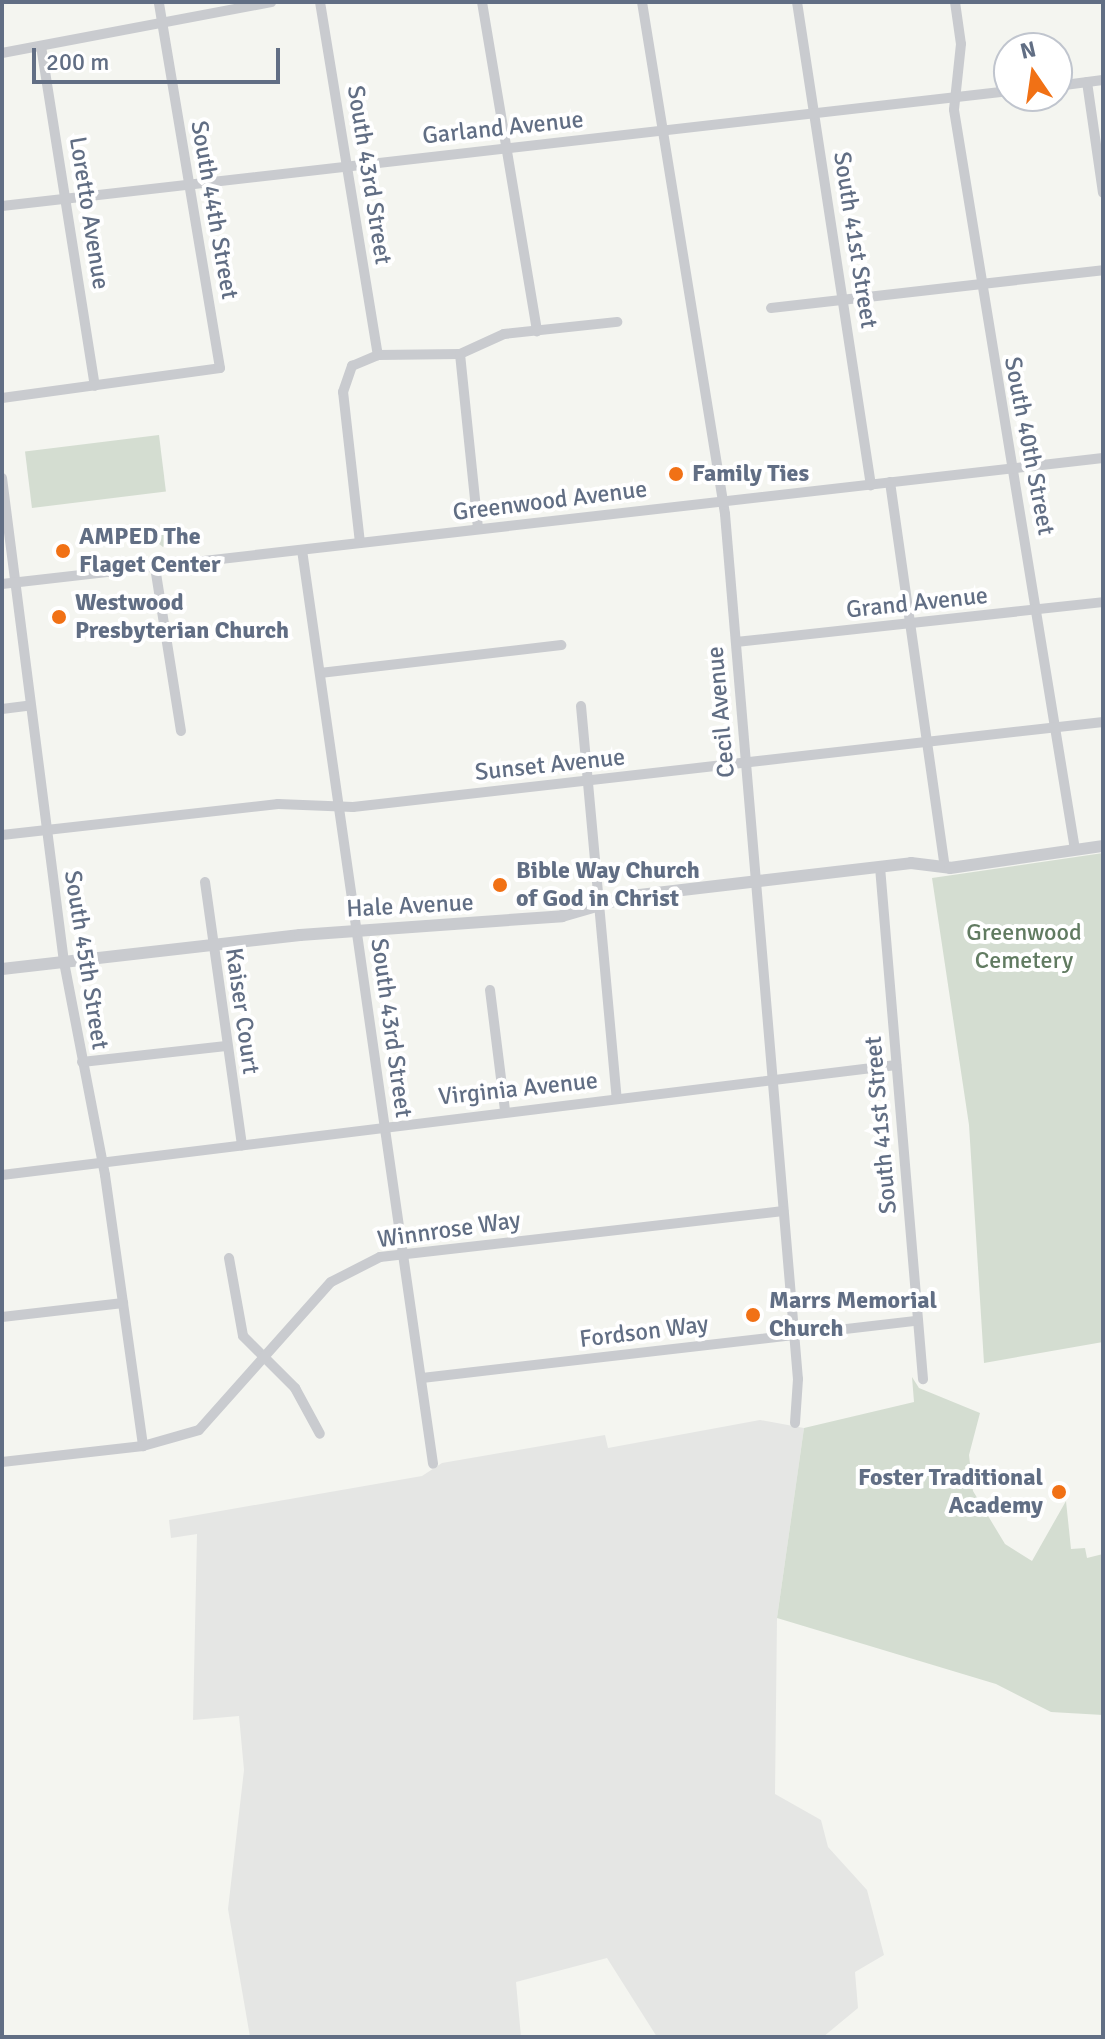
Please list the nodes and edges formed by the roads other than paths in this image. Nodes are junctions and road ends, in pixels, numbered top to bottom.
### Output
1 (159, 2) edge
2 (271, 2) edge
3 (320, 2) edge
4 (482, 2) edge
5 (642, 2) edge
6 (797, 2) edge
7 (955, 2) edge
8 (162, 22) junction
9 (41, 46) junction
10 (2, 53) edge
11 (1103, 80) edge
12 (1087, 82) junction
13 (1073, 84) edge
14 (993, 93) edge
15 (954, 97) junction
16 (816, 113) junction
17 (663, 131) junction
18 (506, 148) junction
19 (347, 167) junction
20 (189, 185) junction
21 (1103, 193) edge
22 (67, 198) junction
23 (2, 206) edge
24 (1103, 270) edge
25 (980, 285) junction
26 (844, 300) junction
27 (771, 308) dead end
28 (617, 322) dead end
29 (537, 331) junction
30 (460, 354) junction
31 (378, 355) junction
32 (95, 386) junction
33 (2, 398) edge
34 (1103, 458) edge
35 (1012, 468) junction
36 (2, 478) edge
37 (890, 482) junction
38 (871, 485) junction
39 (723, 502) junction
40 (478, 529) junction
41 (360, 543) junction
42 (302, 550) junction
43 (155, 567) junction
44 (6, 584) edge
45 (1103, 602) edge
46 (1039, 609) junction
47 (910, 624) junction
48 (736, 642) junction
49 (561, 645) dead end
50 (320, 673) junction
51 (28, 706) junction
52 (581, 706) dead end
53 (2, 709) edge
54 (1103, 722) edge
55 (1055, 727) junction
56 (181, 731) dead end
57 (927, 742) junction
58 (745, 763) junction
59 (586, 781) junction
60 (339, 806) junction
61 (46, 830) junction
62 (2, 835) edge
63 (1103, 846) edge
64 (1075, 850) junction
65 (880, 867) junction
66 (945, 868) junction
67 (205, 882) dead end
68 (755, 882) junction
69 (597, 907) junction
70 (357, 932) junction
71 (213, 945) junction
72 (64, 962) junction
73 (2, 969) edge
74 (490, 990) dead end
75 (226, 1046) junction
76 (82, 1062) junction
77 (896, 1065) junction
78 (772, 1080) junction
79 (617, 1098) junction
80 (505, 1111) junction
81 (385, 1126) junction
82 (242, 1145) junction
83 (101, 1164) junction
84 (2, 1175) edge
85 (783, 1211) junction
86 (403, 1254) junction
87 (229, 1258) dead end
88 (123, 1303) junction
89 (2, 1317) edge
90 (918, 1321) junction
91 (793, 1336) junction
92 (267, 1359) junction
93 (422, 1378) junction
94 (923, 1379) dead end
95 (795, 1423) dead end
96 (320, 1434) dead end
97 (143, 1446) junction
98 (2, 1462) edge
99 (433, 1464) dead end

1 - 8 street, South 44th Street
2 - 8 street
3 - 19 street, South 43rd Street
4 - 18 street
5 - 17 street, Cecil Avenue
6 - 16 street, South 41st Street
7 - 15 street, South 40th Street
8 - 9 street
8 - 20 street, South 44th Street
9 - 10 street
9 - 22 street, Loretto Avenue
11 - 12 street
12 - 13 street
12 - 21 street
14 - 15 street, Garland Avenue
15 - 16 street, Garland Avenue
15 - 25 street, South 40th Street
16 - 17 street, Garland Avenue
16 - 26 street, South 41st Street
17 - 18 street, Garland Avenue
17 - 39 street, Cecil Avenue
18 - 19 street, Garland Avenue
18 - 29 street
19 - 20 street, Garland Avenue
19 - 31 street, South 43rd Street
20 - 22 street, Garland Avenue
20 - 32 street, South 44th Street
22 - 23 street, Garland Avenue
22 - 32 street, Loretto Avenue
24 - 25 street
25 - 26 street
25 - 35 street, South 40th Street
26 - 27 street
26 - 38 street, South 41st Street
28 - 29 street
29 - 30 street
30 - 31 street
30 - 40 street
31 - 41 street
32 - 33 street
34 - 35 street, Greenwood Avenue
35 - 37 street, Greenwood Avenue
35 - 46 street, South 40th Street
36 - 44 street, South 45th Street
37 - 38 street, Greenwood Avenue
37 - 47 street
38 - 39 street, Greenwood Avenue
39 - 40 street, Greenwood Avenue
39 - 48 street, Cecil Avenue
40 - 41 street, Greenwood Avenue
41 - 42 street, Greenwood Avenue
42 - 43 street, Greenwood Avenue
42 - 50 street, South 43rd Street
43 - 44 street, Greenwood Avenue
43 - 56 street
44 - 51 street, South 45th Street
45 - 46 street, Grand Avenue
46 - 47 street, Grand Avenue
46 - 55 street, South 40th Street
47 - 48 street, Grand Avenue
47 - 57 street
48 - 58 street, Cecil Avenue
49 - 50 street
50 - 60 street, South 43rd Street
51 - 53 street
51 - 61 street, South 45th Street
52 - 59 street
54 - 55 street, Sunset Avenue
55 - 57 street, Sunset Avenue
55 - 64 street, South 40th Street
57 - 58 street, Sunset Avenue
57 - 66 street
58 - 59 street, Sunset Avenue
58 - 68 street, Cecil Avenue
59 - 60 street, Sunset Avenue
59 - 69 street
60 - 61 street, Sunset Avenue
60 - 70 street, South 43rd Street
61 - 62 street, Sunset Avenue
61 - 72 street, South 45th Street
63 - 64 street, Hale Avenue
64 - 66 street, Hale Avenue
65 - 66 street, Hale Avenue
65 - 68 street, Hale Avenue
65 - 77 street, South 41st Street
67 - 71 street, Kaiser Court
68 - 69 street, Hale Avenue
68 - 78 street, Cecil Avenue
69 - 70 street, Hale Avenue
69 - 79 street
70 - 71 street, Hale Avenue
70 - 81 street, South 43rd Street
71 - 72 street, Hale Avenue
71 - 75 street, Kaiser Court
72 - 73 street, Hale Avenue
72 - 76 street, South 45th Street
74 - 80 street
75 - 76 street
75 - 82 street, Kaiser Court
76 - 83 street, South 45th Street
77 - 78 street, Virginia Avenue
77 - 90 street, South 41st Street
78 - 79 street, Virginia Avenue
78 - 85 street, Cecil Avenue
79 - 80 street, Virginia Avenue
80 - 81 street, Virginia Avenue
81 - 82 street, Virginia Avenue
81 - 86 street, South 43rd Street
82 - 83 street, Virginia Avenue
83 - 84 street, Virginia Avenue
83 - 88 street, South 45th Street
85 - 86 street, Winnrose Way
85 - 91 street, Cecil Avenue
86 - 92 street, Winnrose Way
86 - 93 street, South 43rd Street
87 - 92 street
88 - 89 street
88 - 97 street, South 45th Street
90 - 91 street, Fordson Way
90 - 94 street, South 41st Street
91 - 93 street, Fordson Way
91 - 95 street, Cecil Avenue
92 - 96 street
92 - 97 street, Winnrose Way
93 - 99 street, South 43rd Street
97 - 98 street, Winnrose Way

